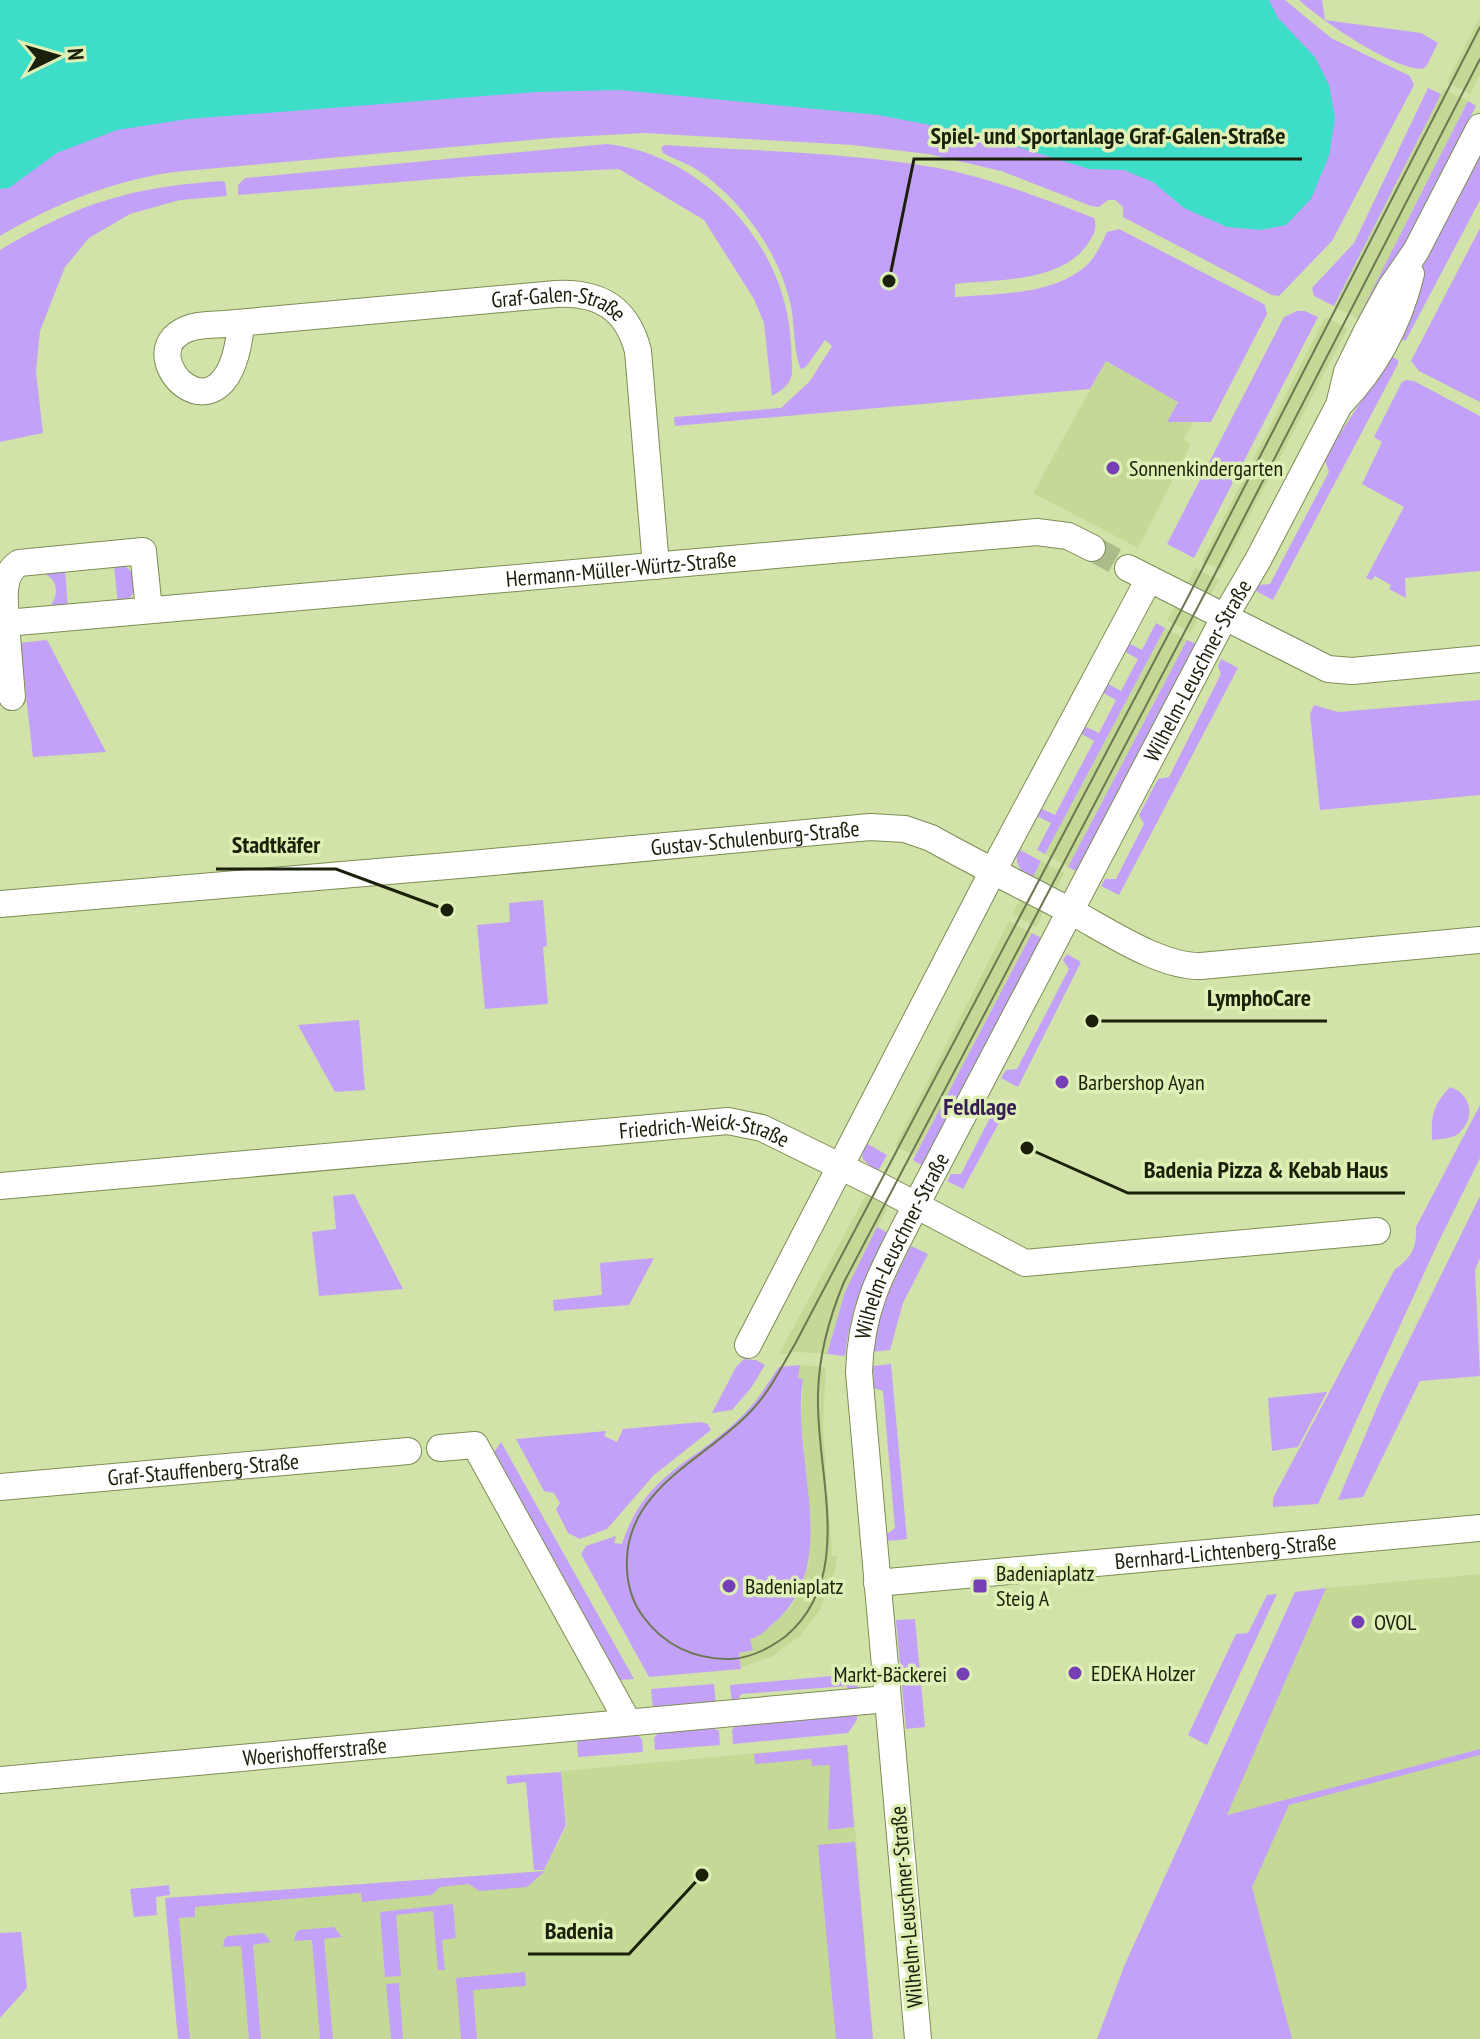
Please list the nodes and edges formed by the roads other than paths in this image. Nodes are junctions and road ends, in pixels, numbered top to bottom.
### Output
1 (1480, 127) edge
2 (241, 323) dead end
3 (1092, 548) tunnel mouth
4 (656, 566) junction
5 (149, 610) junction
6 (1224, 618) junction
7 (6, 623) junction
8 (1480, 659) edge
9 (12, 697) dead end
10 (993, 871) junction
11 (0, 904) edge
12 (1071, 911) junction
13 (1480, 940) edge
14 (842, 1167) junction
15 (0, 1186) edge
16 (916, 1205) junction
17 (1377, 1231) dead end
18 (748, 1345) dead end
19 (440, 1448) dead end
20 (408, 1451) dead end
21 (0, 1487) edge
22 (1480, 1528) edge
23 (877, 1583) junction
24 (887, 1699) junction
25 (628, 1722) junction
26 (0, 1780) edge
27 (918, 2039) edge

1 - 6 street, Wilhelm-Leuschner-Straße
2 - 4 street, Graf-Galen-Straße
3 - 4 street, Hermann-Müller-Würtz-Straße
4 - 5 street, Hermann-Müller-Würtz-Straße
5 - 7 street, Hermann-Müller-Würtz-Straße
5 - 7 street
6 - 8 street
6 - 10 street
6 - 12 street, Wilhelm-Leuschner-Straße
7 - 9 street
10 - 11 street, Gustav-Schulenburg-Straße
10 - 12 street, Gustav-Schulenburg-Straße
10 - 14 street
12 - 13 street, Gustav-Schulenburg-Straße
12 - 16 street, Wilhelm-Leuschner-Straße
14 - 15 street, Friedrich-Weick-Straße
14 - 16 street, Friedrich-Weick-Straße
14 - 18 street
16 - 17 street, Friedrich-Weick-Straße
16 - 23 street, Wilhelm-Leuschner-Straße
19 - 25 street
20 - 21 street, Graf-Stauffenberg-Straße
22 - 23 street, Bernhard-Lichtenberg-Straße
23 - 24 street, Wilhelm-Leuschner-Straße
24 - 25 street
24 - 27 street, Wilhelm-Leuschner-Straße
25 - 26 street, Woerishofferstraße

